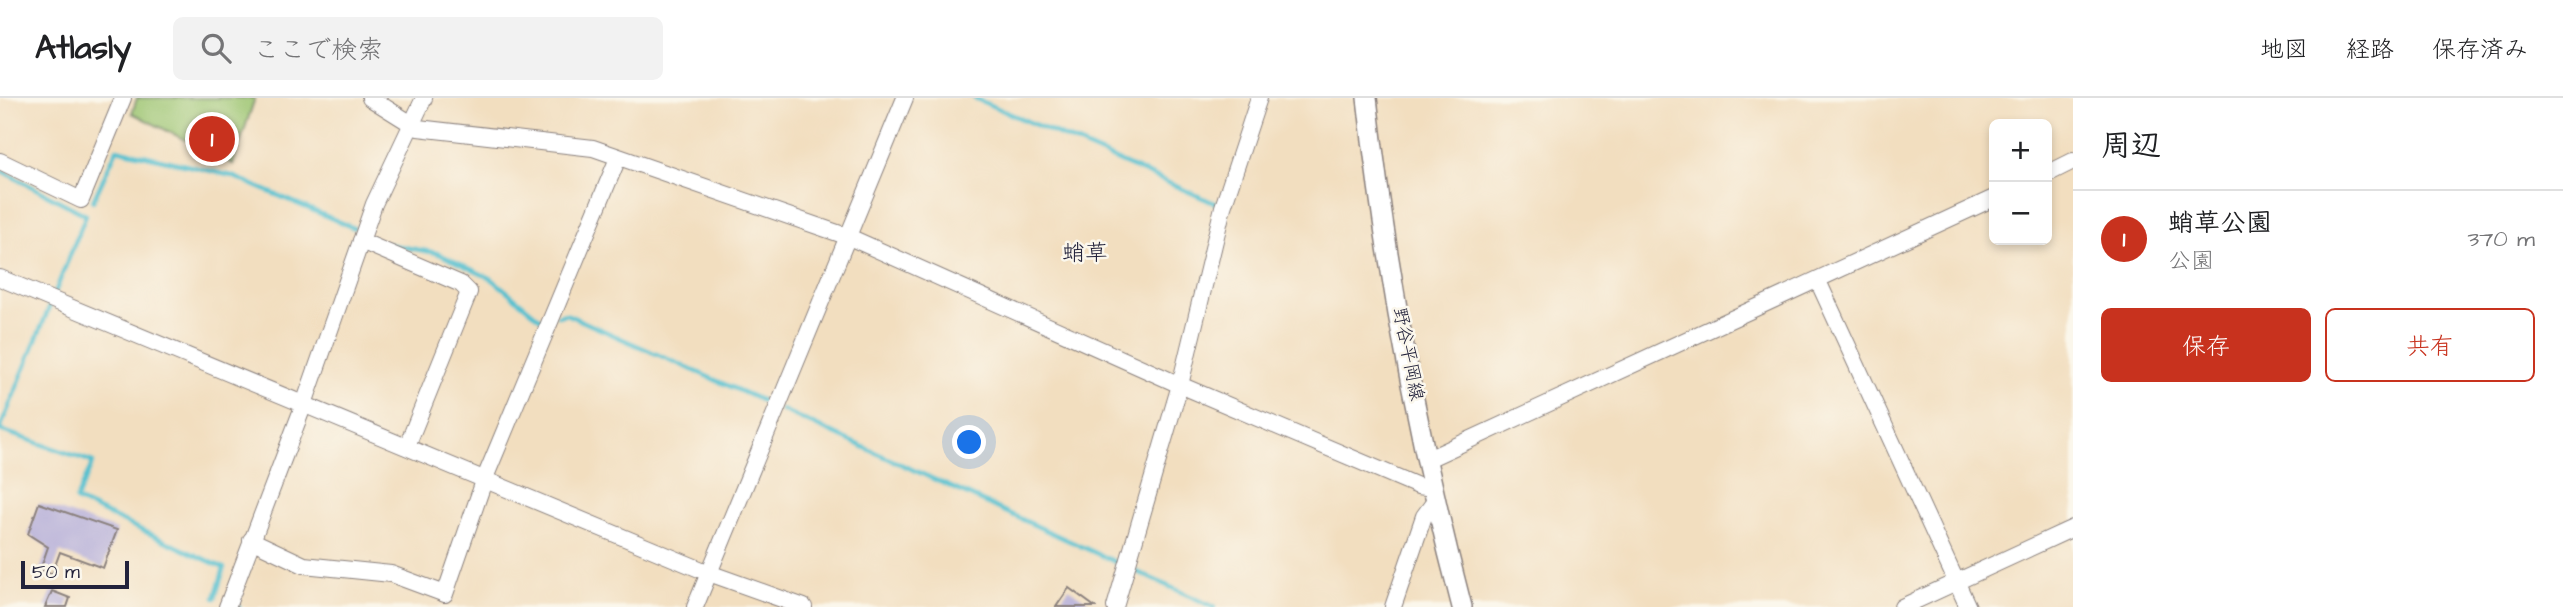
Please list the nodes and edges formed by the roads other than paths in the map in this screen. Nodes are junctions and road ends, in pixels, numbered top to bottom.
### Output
1 (122, 98) edge
2 (370, 98) edge
3 (424, 98) edge
4 (905, 98) edge
5 (1259, 98) edge
6 (1367, 98) edge
7 (412, 125) junction
8 (618, 158) junction
9 (0, 161) edge
10 (2073, 162) edge
11 (2052, 172) edge
12 (1989, 200) edge
13 (849, 237) junction
14 (361, 241) junction
15 (0, 278) edge
16 (1818, 281) junction
17 (1180, 385) junction
18 (304, 404) junction
19 (407, 446) junction
20 (1428, 458) junction
21 (485, 478) junction
22 (1434, 494) junction
23 (2073, 528) edge
24 (251, 540) junction
25 (709, 573) junction
26 (1957, 582) junction
27 (227, 607) edge
28 (695, 607) edge
29 (804, 607) edge
30 (1115, 607) edge
31 (1393, 607) edge
32 (1462, 607) edge
33 (1902, 607) edge
34 (1968, 607) edge

1 - 9 street
2 - 7 street
3 - 7 street
4 - 13 street
5 - 17 street
6 - 20 main road, 野谷平岡線
7 - 8 street
7 - 14 street
8 - 13 street
8 - 21 street
10 - 11 street
12 - 16 street
13 - 17 street
13 - 25 street
14 - 18 street
14 - 19 street
15 - 18 street
16 - 20 street
16 - 26 street
17 - 22 street
17 - 30 street
18 - 19 street
18 - 24 street
19 - 21 street
20 - 22 main road, 野谷平岡線
21 - 24 street
21 - 25 street
22 - 31 street
22 - 32 main road, 野谷平岡線
23 - 26 street
24 - 27 street
25 - 28 street
25 - 29 street
26 - 33 street
26 - 34 street

